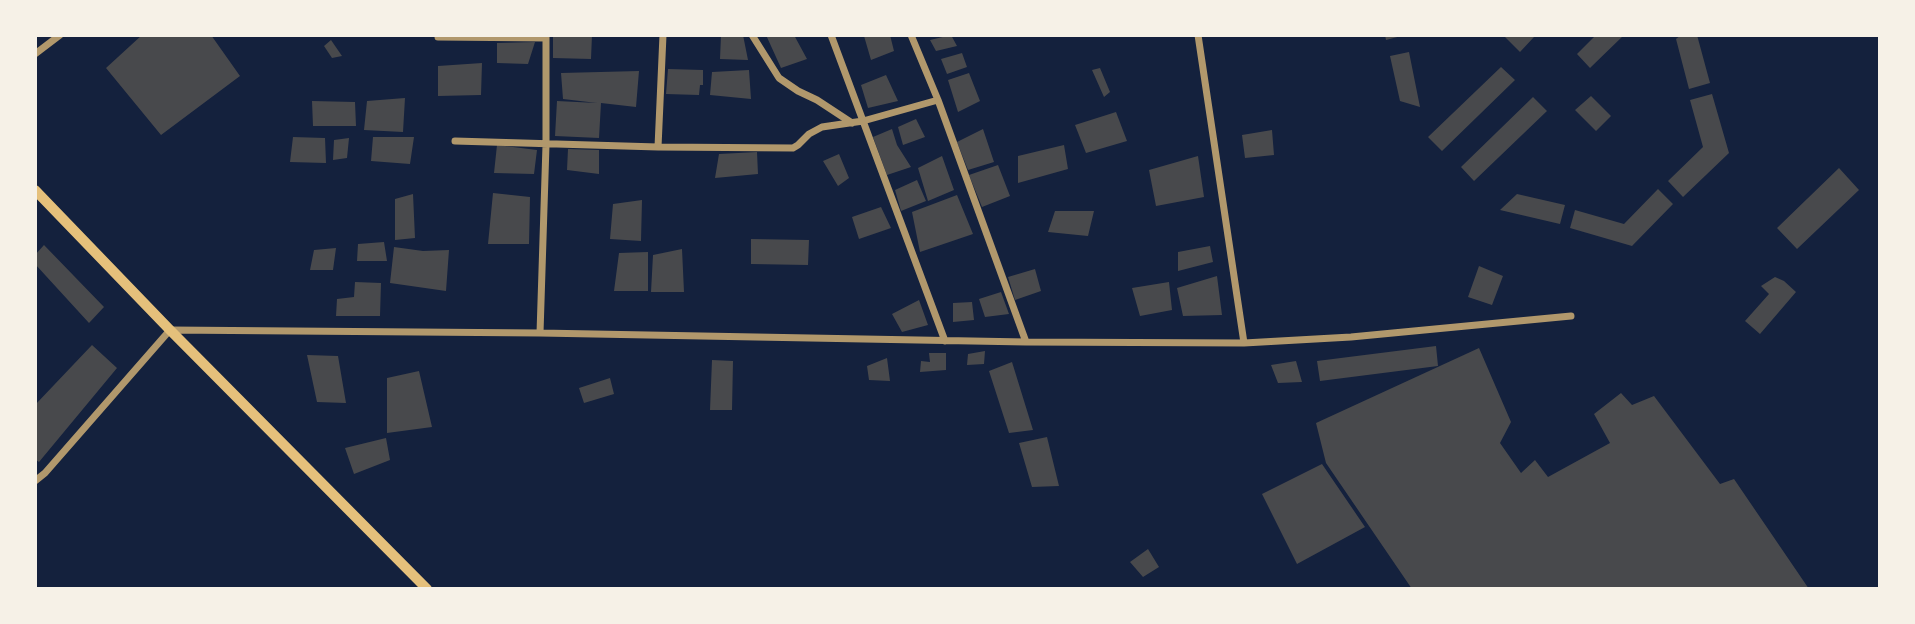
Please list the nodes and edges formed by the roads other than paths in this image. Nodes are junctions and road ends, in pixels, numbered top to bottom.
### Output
1 (60, 35) edge
2 (663, 35) edge
3 (752, 35) edge
4 (831, 35) edge
5 (911, 35) edge
6 (1198, 35) edge
7 (546, 36) edge
8 (438, 37) dead end
9 (35, 54) edge
10 (938, 100) junction
11 (863, 121) junction
12 (852, 123) junction
13 (455, 141) dead end
14 (545, 145) junction
15 (657, 147) junction
16 (35, 190) edge
17 (1571, 316) dead end
18 (170, 330) junction
19 (540, 332) junction
20 (945, 341) junction
21 (1026, 342) junction
22 (1244, 343) junction
23 (35, 481) edge
24 (427, 589) edge

1 - 9 street
2 - 15 street
3 - 12 street
4 - 11 street
5 - 10 street
6 - 22 street
7 - 8 street
7 - 14 street
10 - 11 street
10 - 21 street
11 - 12 street
11 - 20 street
12 - 15 street
13 - 14 street
14 - 15 street
14 - 19 street
16 - 18 main road
17 - 22 street
18 - 19 street
18 - 23 street
18 - 24 main road
19 - 20 street
20 - 21 street
21 - 22 street

